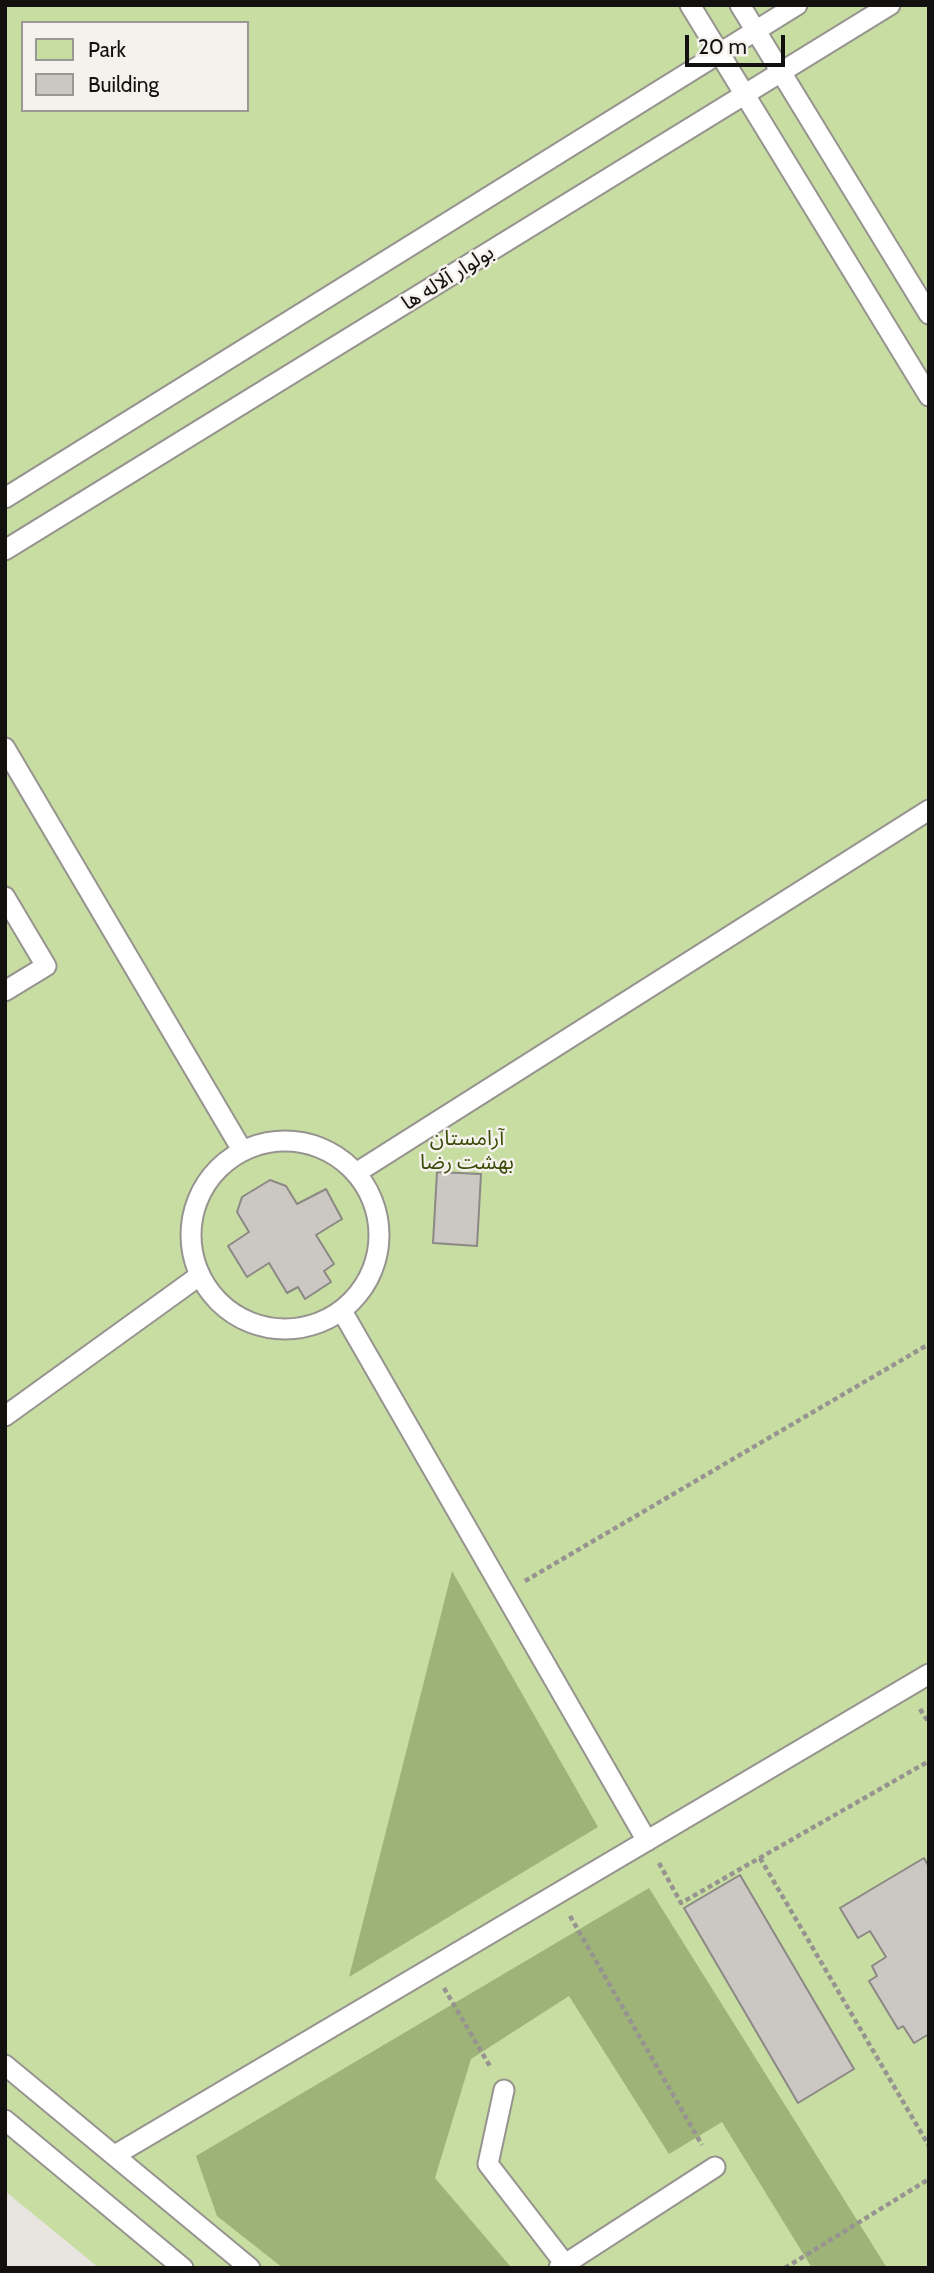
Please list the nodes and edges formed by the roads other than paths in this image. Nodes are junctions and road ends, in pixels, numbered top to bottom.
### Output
1 (690, 5) edge
2 (740, 5) edge
3 (797, 5) edge
4 (890, 5) edge
5 (755, 31) junction
6 (719, 53) junction
7 (781, 73) junction
8 (744, 95) junction
9 (929, 314) edge
10 (929, 396) edge
11 (5, 498) edge
12 (5, 550) edge
13 (5, 748) edge
14 (929, 810) edge
15 (5, 897) edge
16 (5, 991) edge
17 (242, 1150) junction
18 (356, 1173) junction
19 (199, 1276) junction
20 (342, 1311) junction
21 (5, 1416) edge
22 (929, 1674) edge
23 (647, 1841) junction
24 (5, 2065) edge
25 (504, 2090) road end
26 (5, 2120) edge
27 (115, 2155) junction
28 (715, 2167) road end
29 (564, 2267) edge
30 (183, 2268) edge
31 (250, 2268) edge

1 - 6 lane
2 - 5 lane
3 - 5 lane
4 - 7 lane, بولوار آلاله ها
5 - 6 lane
5 - 7 lane
6 - 8 lane
6 - 11 lane
7 - 8 lane, بولوار آلاله ها
7 - 9 lane
8 - 10 lane
8 - 12 lane, بولوار آلاله ها
13 - 17 lane
14 - 18 lane
15 - 16 lane
17 - 18 lane
17 - 19 lane
18 - 20 lane
19 - 20 lane
19 - 21 lane
20 - 23 lane
22 - 23 lane
23 - 27 lane
24 - 27 lane
25 - 29 lane
26 - 30 lane
27 - 31 lane
28 - 29 lane

